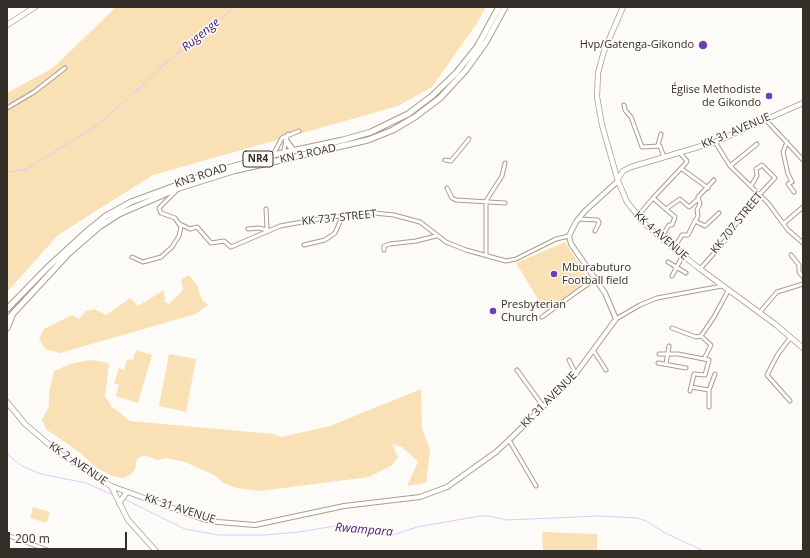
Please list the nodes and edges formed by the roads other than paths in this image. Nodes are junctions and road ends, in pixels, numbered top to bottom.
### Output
1 (35, 7) edge
2 (499, 7) edge
3 (505, 7) edge
4 (623, 7) edge
5 (7, 25) edge
6 (65, 68) dead end
7 (803, 103) edge
8 (624, 106) dead end
9 (7, 108) edge
10 (765, 118) junction
11 (300, 130) dead end
12 (288, 134) junction
13 (661, 134) dead end
14 (469, 140) dead end
15 (286, 141) junction
16 (715, 142) junction
17 (787, 142) junction
18 (757, 144) dead end
19 (658, 145) junction
20 (293, 150) junction
21 (679, 152) junction
22 (284, 153) junction
23 (273, 155) junction
24 (664, 156) junction
25 (285, 159) junction
26 (445, 160) dead end
27 (803, 160) edge
28 (273, 162) junction
29 (505, 163) dead end
30 (730, 166) junction
31 (682, 169) junction
32 (714, 180) dead end
33 (618, 181) junction
34 (751, 186) junction
35 (179, 188) junction
36 (447, 188) dead end
37 (708, 188) junction
38 (794, 192) dead end
39 (761, 196) junction
40 (653, 198) junction
41 (697, 200) junction
42 (486, 201) junction
43 (505, 203) dead end
44 (803, 207) edge
45 (266, 209) dead end
46 (666, 209) junction
47 (719, 212) dead end
48 (638, 216) junction
49 (342, 217) junction
50 (578, 220) junction
51 (695, 221) junction
52 (180, 224) junction
53 (783, 224) junction
54 (248, 229) dead end
55 (268, 230) junction
56 (595, 232) dead end
57 (436, 236) junction
58 (569, 236) junction
59 (661, 238) junction
60 (803, 242) edge
61 (304, 244) dead end
62 (674, 248) junction
63 (384, 250) dead end
64 (486, 255) junction
65 (791, 255) dead end
66 (683, 256) junction
67 (132, 257) dead end
68 (668, 262) dead end
69 (676, 267) junction
70 (700, 270) junction
71 (686, 273) dead end
72 (672, 276) dead end
73 (803, 277) edge
74 (596, 278) junction
75 (803, 284) edge
76 (723, 286) junction
77 (728, 291) junction
78 (8, 308) edge
79 (15, 311) junction
80 (760, 312) junction
81 (542, 317) dead end
82 (616, 319) junction
83 (7, 320) edge
84 (7, 328) edge
85 (672, 328) dead end
86 (701, 336) junction
87 (791, 337) junction
88 (669, 346) dead end
89 (803, 348) edge
90 (593, 350) junction
91 (659, 354) dead end
92 (668, 354) junction
93 (704, 359) junction
94 (569, 360) dead end
95 (658, 363) dead end
96 (666, 364) junction
97 (686, 368) dead end
98 (517, 370) dead end
99 (606, 370) dead end
100 (576, 374) junction
101 (715, 374) dead end
102 (709, 390) junction
103 (790, 401) dead end
104 (7, 402) edge
105 (543, 406) junction
106 (708, 406) dead end
107 (509, 440) junction
108 (111, 486) junction
109 (536, 486) dead end
110 (127, 492) junction
111 (119, 503) junction
112 (7, 535) edge
113 (50, 551) edge
114 (156, 551) edge

1 - 5 main road
2 - 20 highway, KN3 ROAD / NR4
3 - 25 highway, KN 3 ROAD / NR4
4 - 33 main road, KK 4 AVENUE
6 - 9 street
7 - 10 main road, KK 31 AVENUE
8 - 19 street
10 - 16 main road, KK 31 AVENUE
10 - 17 street
11 - 12 street
12 - 15 street
12 - 23 street
13 - 19 street
14 - 26 street
15 - 20 highway
15 - 22 street
16 - 21 main road, KK 31 AVENUE
16 - 30 street
17 - 27 street
17 - 38 street
18 - 30 street
19 - 24 street
20 - 22 highway, KN3 ROAD / NR4
21 - 24 main road, KK 31 AVENUE
21 - 31 street
22 - 23 highway, KN3 ROAD / NR4
22 - 25 street
23 - 28 street
23 - 78 highway, KN3 ROAD / NR4
24 - 33 main road, KK 31 AVENUE
25 - 28 highway, KN 3 ROAD / NR4
28 - 35 highway, KN 3 ROAD / NR4
29 - 42 street
30 - 34 street
31 - 37 street
31 - 40 street
32 - 37 street
33 - 48 main road, KK 4 AVENUE
33 - 50 street, KK 31 AVENUE
34 - 39 street
34 - 39 street, KK 707 STREET
35 - 52 street
35 - 79 highway, KN 3 ROAD / NR4
36 - 42 street
37 - 41 street
39 - 53 street
39 - 70 street, KK 707 STREET
40 - 46 street
40 - 48 street
41 - 46 street
41 - 51 street
42 - 43 street
42 - 64 street
44 - 53 street
45 - 55 street
46 - 59 street
47 - 51 street
48 - 59 main road, KK 4 AVENUE
49 - 55 street, KK 737 STREET
49 - 57 street, KK 737 STREET
49 - 61 street
50 - 56 street
50 - 58 street, KK 31 AVENUE
51 - 62 street
52 - 55 street, KK 737 STREET
52 - 67 street
53 - 60 street
54 - 55 street
57 - 63 street
57 - 64 street, KK 737 STREET
58 - 64 street, KK 737 STREET
58 - 74 street
59 - 62 main road, KK 4 AVENUE
62 - 66 main road, KK 4 AVENUE
65 - 73 street
66 - 69 street
66 - 70 main road, KK 4 AVENUE
68 - 69 street
69 - 71 street
69 - 72 street
70 - 76 main road, KK 4 AVENUE
74 - 81 street
74 - 82 street
75 - 80 street
76 - 77 main road, KK 4 AVENUE
76 - 82 street
77 - 80 main road, KK 4 AVENUE
77 - 86 street
79 - 83 highway, KN 3 ROAD / NR4
79 - 84 highway
80 - 87 main road, KK 4 AVENUE
82 - 90 street, KK 31 AVENUE
85 - 86 street
86 - 93 street
87 - 89 main road, KK 4 AVENUE
87 - 103 street
88 - 92 street
90 - 99 street
90 - 100 street, KK 31 AVENUE
91 - 92 street
92 - 93 street
92 - 96 street
93 - 102 street
94 - 100 street
95 - 96 street
96 - 97 street
98 - 105 street
100 - 105 street, KK 31 AVENUE
101 - 102 street
102 - 106 street
104 - 108 main road, KK 2 AVENUE
105 - 107 street, KK 31 AVENUE
107 - 109 street
107 - 110 street, KK 31 AVENUE
108 - 110 street, KK 31 AVENUE
108 - 111 main road, KK 2 AVENUE
110 - 111 main road
111 - 114 main road, KK 2 AVENUE
112 - 113 street

